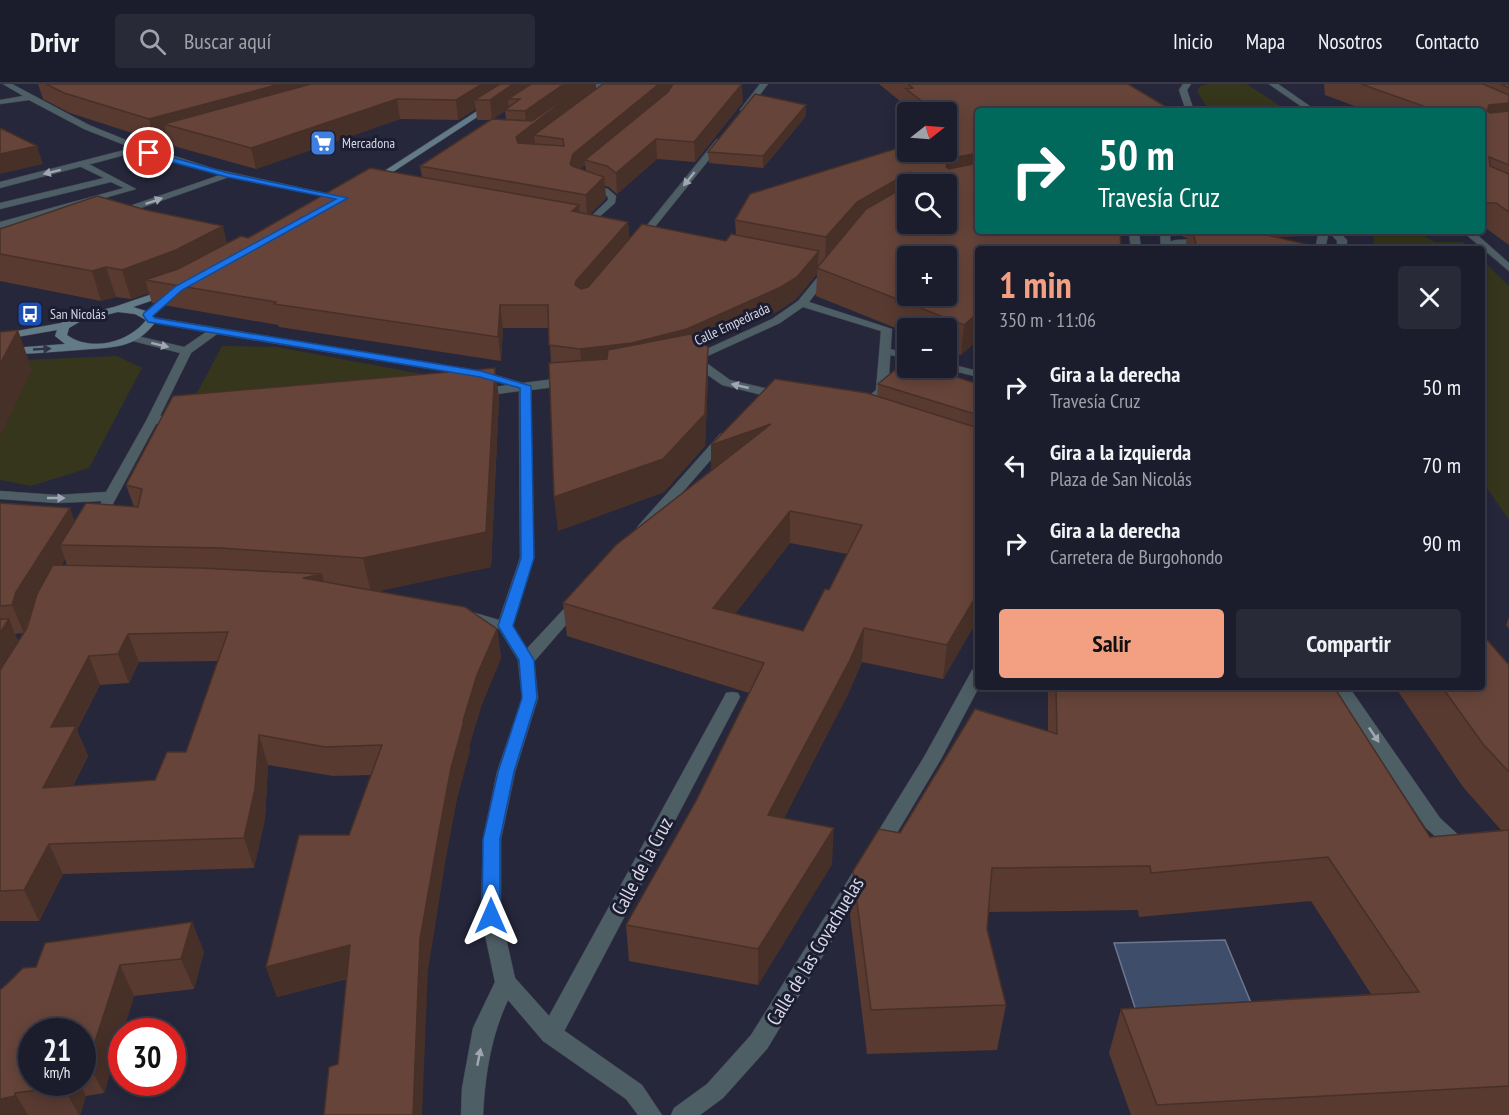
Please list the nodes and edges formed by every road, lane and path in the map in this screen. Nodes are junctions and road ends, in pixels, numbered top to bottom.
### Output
1 (7, 84) edge
2 (524, 84) edge
3 (602, 84) edge
4 (764, 84) edge
5 (1187, 84) edge
6 (1273, 84) edge
7 (47, 94) edge
8 (28, 98) junction
9 (0, 102) edge
10 (572, 106) edge
11 (1189, 108) edge
12 (1309, 108) edge
13 (737, 119) edge
14 (729, 129) edge
15 (201, 132) edge
16 (138, 149) junction
17 (82, 164) junction
18 (227, 175) junction
19 (579, 178) edge
20 (112, 179) junction
21 (0, 185) edge
22 (385, 186) edge
23 (356, 191) junction
24 (0, 206) edge
25 (327, 207) edge
26 (106, 217) edge
27 (578, 220) edge
28 (589, 223) junction
29 (0, 225) edge
30 (601, 225) edge
31 (635, 231) edge
32 (646, 233) junction
33 (1222, 234) edge
34 (1470, 234) edge
35 (658, 236) edge
36 (1247, 244) edge
37 (1171, 246) edge
38 (1484, 246) edge
39 (1485, 247) edge
40 (632, 250) edge
41 (827, 268) edge
42 (1509, 268) edge
43 (802, 303) junction
44 (118, 309) junction
45 (150, 318) junction
46 (64, 327) junction
47 (217, 329) junction
48 (0, 337) edge
49 (133, 338) junction
50 (84, 347) junction
51 (186, 351) junction
52 (885, 351) junction
53 (0, 352) edge
54 (897, 354) edge
55 (693, 358) junction
56 (675, 363) edge
57 (957, 369) edge
58 (975, 373) edge
59 (580, 379) edge
60 (525, 386) junction
61 (465, 394) edge
62 (796, 399) edge
63 (855, 413) edge
64 (186, 418) edge
65 (152, 421) junction
66 (732, 428) edge
67 (0, 495) edge
68 (112, 496) junction
69 (88, 536) edge
70 (630, 543) edge
71 (591, 587) edge
72 (446, 610) edge
73 (506, 626) junction
74 (526, 660) junction
75 (975, 680) edge
76 (1343, 690) edge
77 (732, 697) dead end
78 (1480, 854) edge
79 (505, 982) junction
80 (551, 1034) junction
81 (472, 1115) edge
82 (651, 1115) edge
83 (682, 1115) edge

1 - 8 street
2 - 23 main road
3 - 10 street
4 - 13 street
5 - 11 street
6 - 12 street
7 - 8 street
8 - 9 street
8 - 16 street
14 -> 32 street
15 - 16 street
16 - 17 street
16 - 18 street
17 - 20 street
17 -> 21 street
18 - 23 street
26 -> 18 street
19 - 28 street
20 - 24 street
20 - 29 street
22 - 23 street
23 - 25 main road
27 - 28 street
28 - 30 street
31 - 32 street
32 - 35 street
32 - 40 street
33 - 36 street
34 - 38 street
36 - 37 street
39 - 42 street
41 - 43 street, Calle Empedrada
43 - 52 street
43 - 55 street, Calle Empedrada
44 - 45 main road
44 - 45 main road
44 - 46 main road
45 - 47 street
45 - 49 main road
46 - 48 main road
46 - 50 main road
47 - 51 street
47 - 60 street
49 - 50 main road
49 -> 51 street
53 -> 50 main road
51 - 65 street
52 - 54 street
52 - 63 street
55 - 56 street, Calle Empedrada
62 -> 55 street
57 - 58 street
59 - 60 street
60 - 61 street
60 - 73 street
64 - 65 street
65 - 68 street
66 - 70 street
67 -> 68 street
68 - 69 street
71 - 74 street
72 - 73 street
73 - 74 street
74 - 79 street
75 - 83 street, Calle de las Covachuelas
76 -> 78 street
77 - 80 street, Calle de la Cruz
79 - 80 street
81 -> 79 street
80 - 82 street

